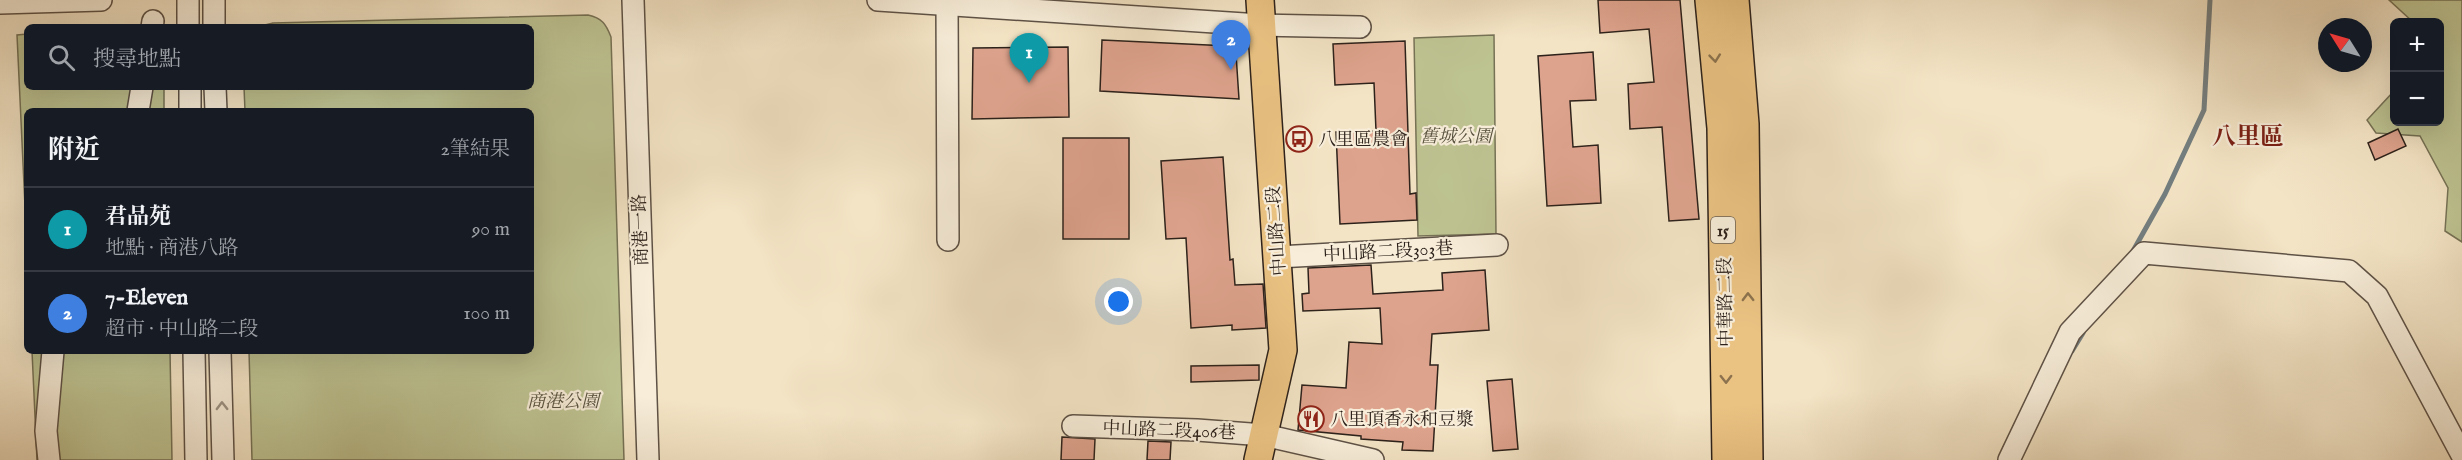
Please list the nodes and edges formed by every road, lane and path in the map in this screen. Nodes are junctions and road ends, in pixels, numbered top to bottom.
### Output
1 (101, 0) edge
2 (188, 0) edge
3 (214, 0) edge
4 (633, 0) edge
5 (878, 0) edge
6 (1709, 0) edge
7 (1735, 0) edge
8 (0, 3) edge
9 (947, 3) junction
10 (1260, 13) edge
11 (188, 24) edge
12 (214, 24) edge
13 (1360, 27) dead end
14 (142, 90) edge
15 (190, 90) edge
16 (215, 90) edge
17 (138, 108) edge
18 (190, 108) edge
19 (216, 108) edge
20 (948, 240) dead end
21 (1497, 245) dead end
22 (1278, 257) junction
23 (53, 354) edge
24 (194, 354) edge
25 (220, 354) edge
26 (1072, 426) dead end
27 (1261, 447) edge
28 (2462, 455) edge
29 (48, 460) edge
30 (196, 460) edge
31 (223, 460) edge
32 (648, 460) edge
33 (1373, 460) edge
34 (1726, 460) edge
35 (1749, 460) edge
36 (2009, 460) edge

1 - 8 street
2 - 11 street
3 - 12 street
4 - 32 street, 商港一路
5 - 9 street
6 -> 34 main road, 中華路二段 / 15
35 -> 7 main road, 中華路二段 / 15
9 - 10 street
9 - 20 street
10 - 13 street
10 - 22 main road, 中山路二段
14 - 17 street
15 - 18 street
16 - 19 street
21 - 22 street, 中山路二段303巷
22 - 27 main road, 中山路二段
23 - 29 street
24 - 30 street
31 -> 25 street
26 - 27 street, 中山路二段406巷
27 - 33 street, 中山路二段406巷
28 - 36 street

